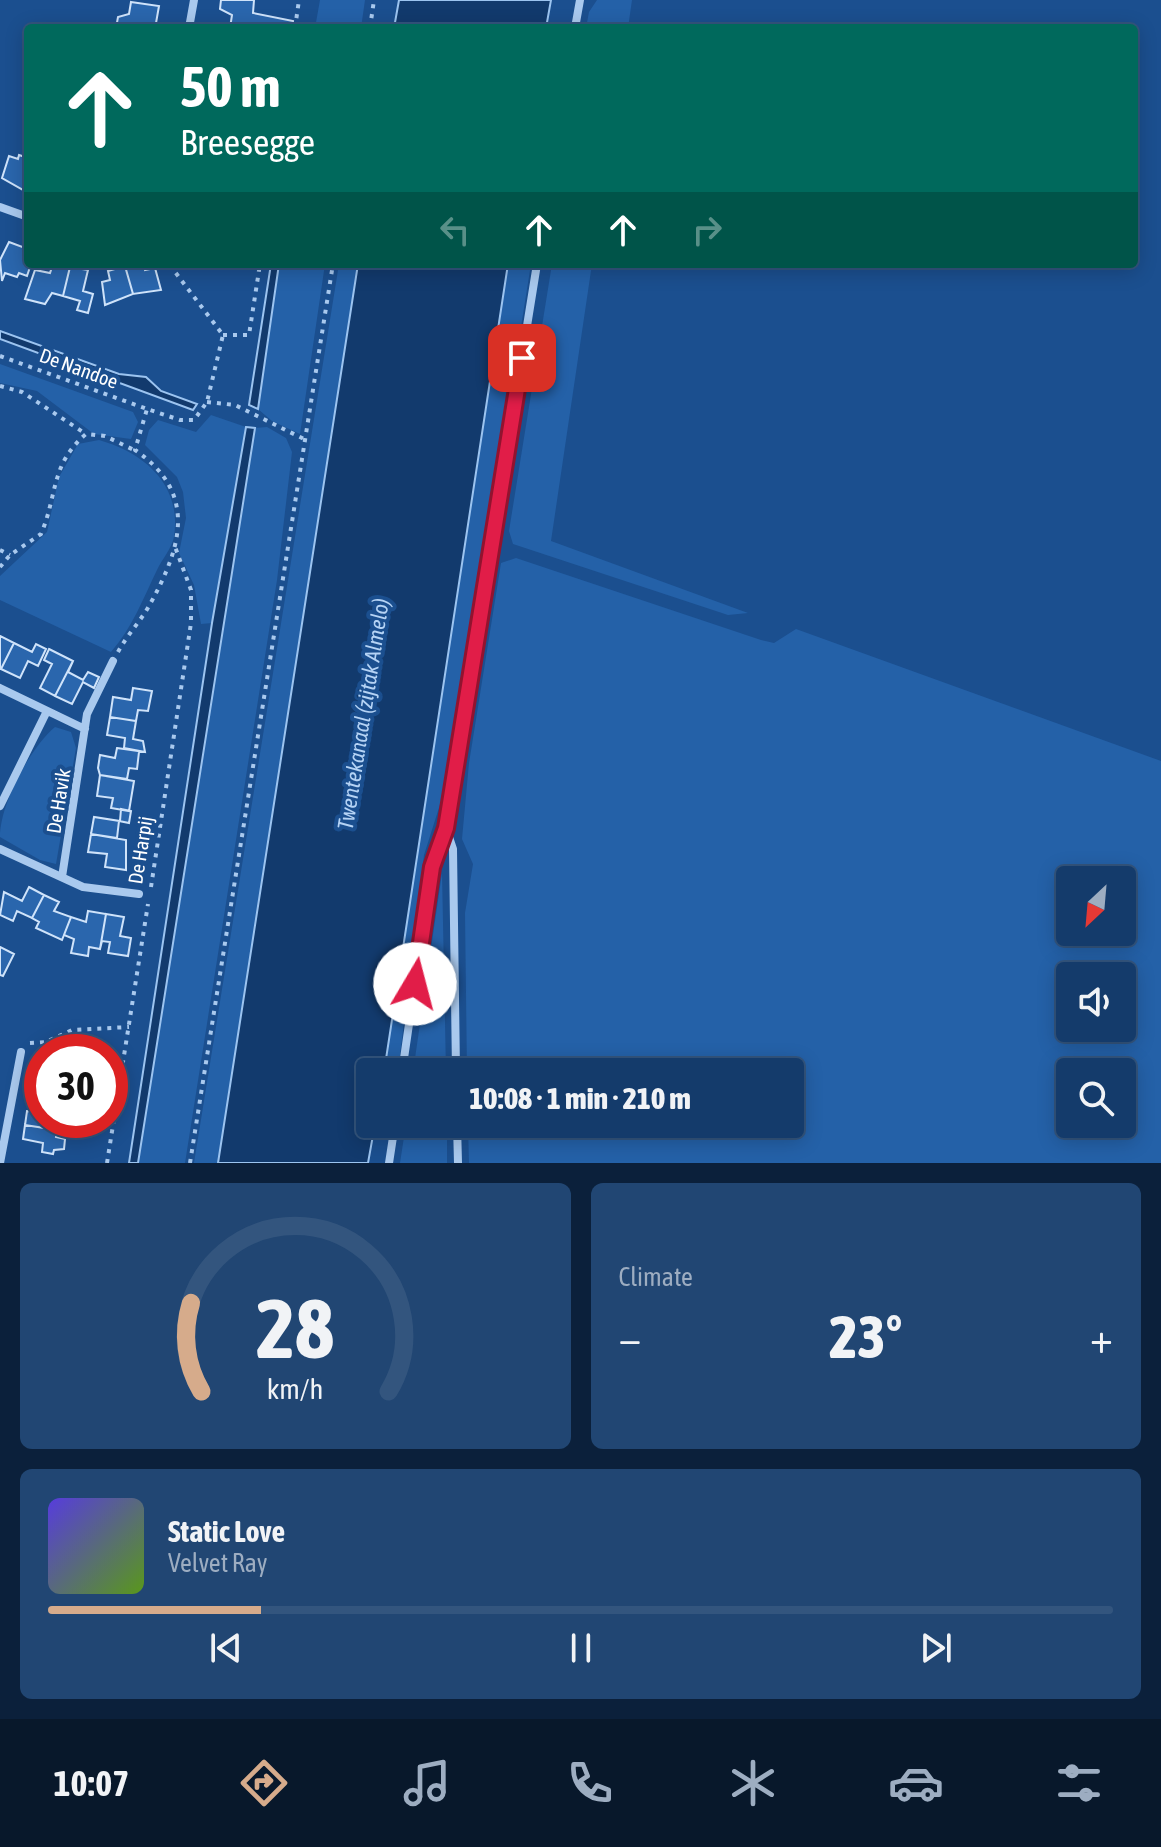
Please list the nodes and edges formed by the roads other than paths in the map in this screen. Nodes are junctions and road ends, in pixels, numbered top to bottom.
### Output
1 (194, 0) edge
2 (580, 0) edge
3 (190, 24) edge
4 (576, 24) edge
5 (0, 207) edge
6 (24, 216) edge
7 (536, 268) edge
8 (113, 661) road end
9 (0, 688) edge
10 (47, 711) junction
11 (85, 729) junction
12 (0, 806) edge
13 (446, 828) junction
14 (0, 850) edge
15 (62, 877) junction
16 (139, 894) dead end
17 (21, 1052) road end
18 (404, 1058) edge
19 (456, 1058) edge
20 (3, 1135) edge
21 (393, 1138) edge
22 (457, 1138) edge
23 (0, 1163) edge
24 (389, 1163) edge
25 (458, 1163) edge

1 - 3 street
2 - 4 street
5 - 6 street
7 - 13 street
8 - 11 street, De Havik
9 - 10 street
10 - 11 street
10 - 12 street, De Havik
11 - 15 street, De Havik
13 - 18 street
13 - 19 street
14 - 15 street
15 - 16 street
17 - 20 street
20 - 23 street
21 - 24 street
22 - 25 street

